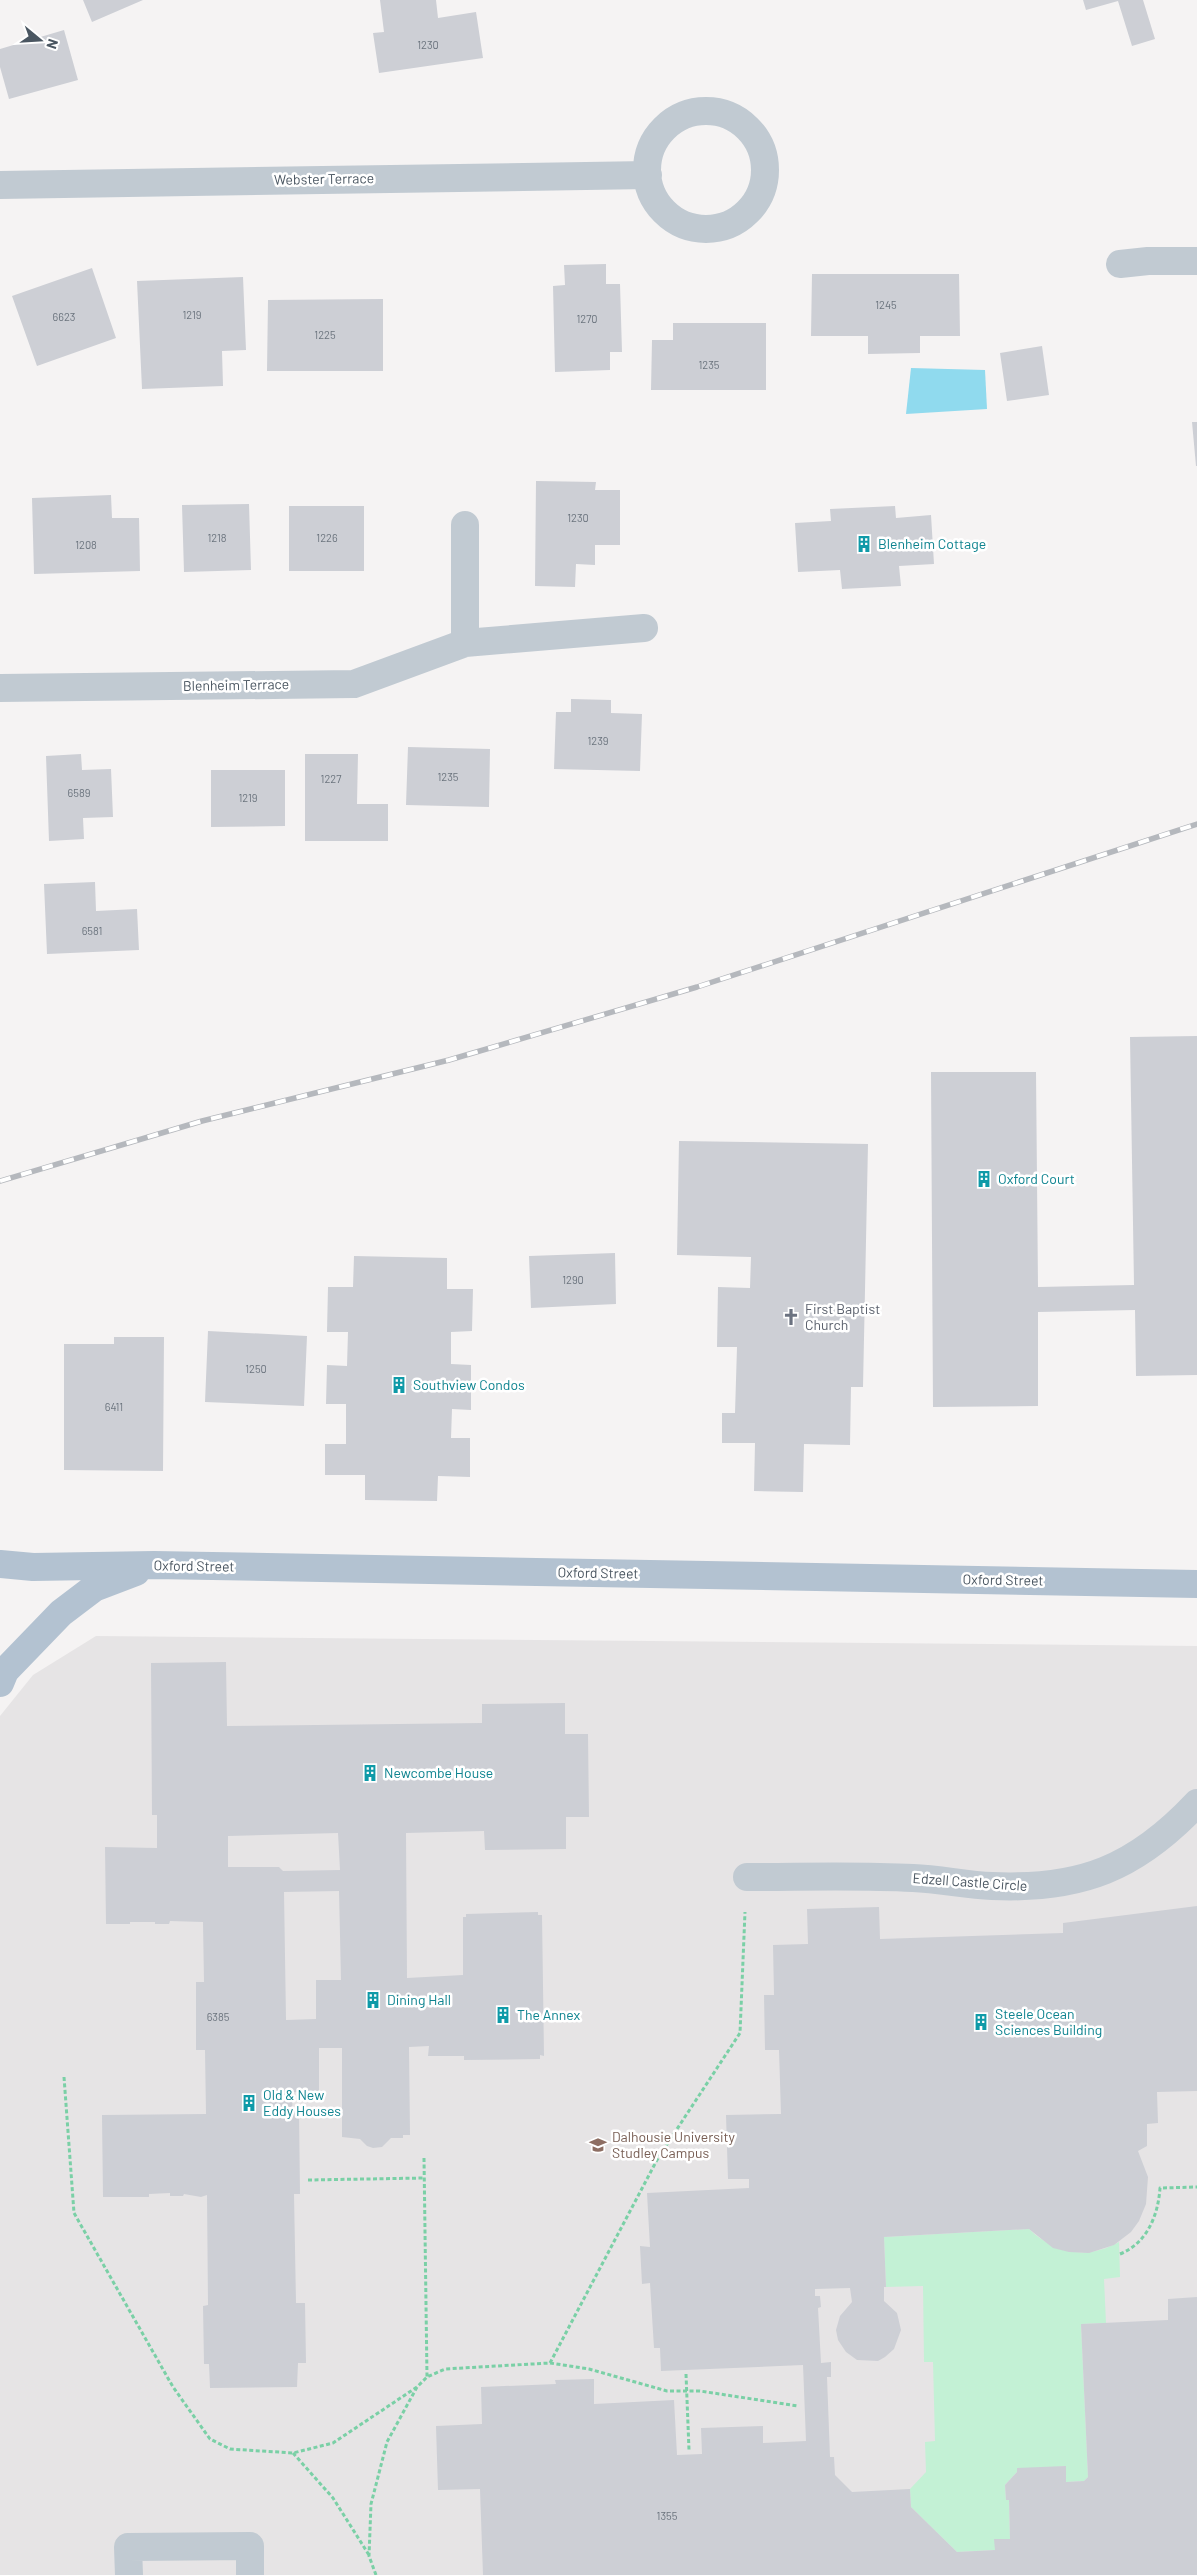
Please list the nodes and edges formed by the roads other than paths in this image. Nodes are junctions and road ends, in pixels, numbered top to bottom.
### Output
1 (648, 174) junction
2 (0, 185) edge
3 (1197, 261) edge
4 (1120, 264) dead end
5 (465, 525) dead end
6 (644, 628) dead end
7 (465, 642) junction
8 (0, 688) edge
9 (0, 1564) edge
10 (154, 1565) junction
11 (1197, 1584) edge
12 (0, 1684) edge
13 (1197, 1803) edge
14 (747, 1877) road end
15 (128, 2575) edge
16 (250, 2575) edge

1 - 1 street
1 - 2 street, Webster Terrace
3 - 4 street
5 - 7 street
6 - 7 street, Blenheim Terrace
7 - 8 street, Blenheim Terrace
9 - 10 main road, Oxford Street
10 - 11 main road, Oxford Street
10 - 12 main road
13 - 14 street, Edzell Castle Circle
15 - 16 street

